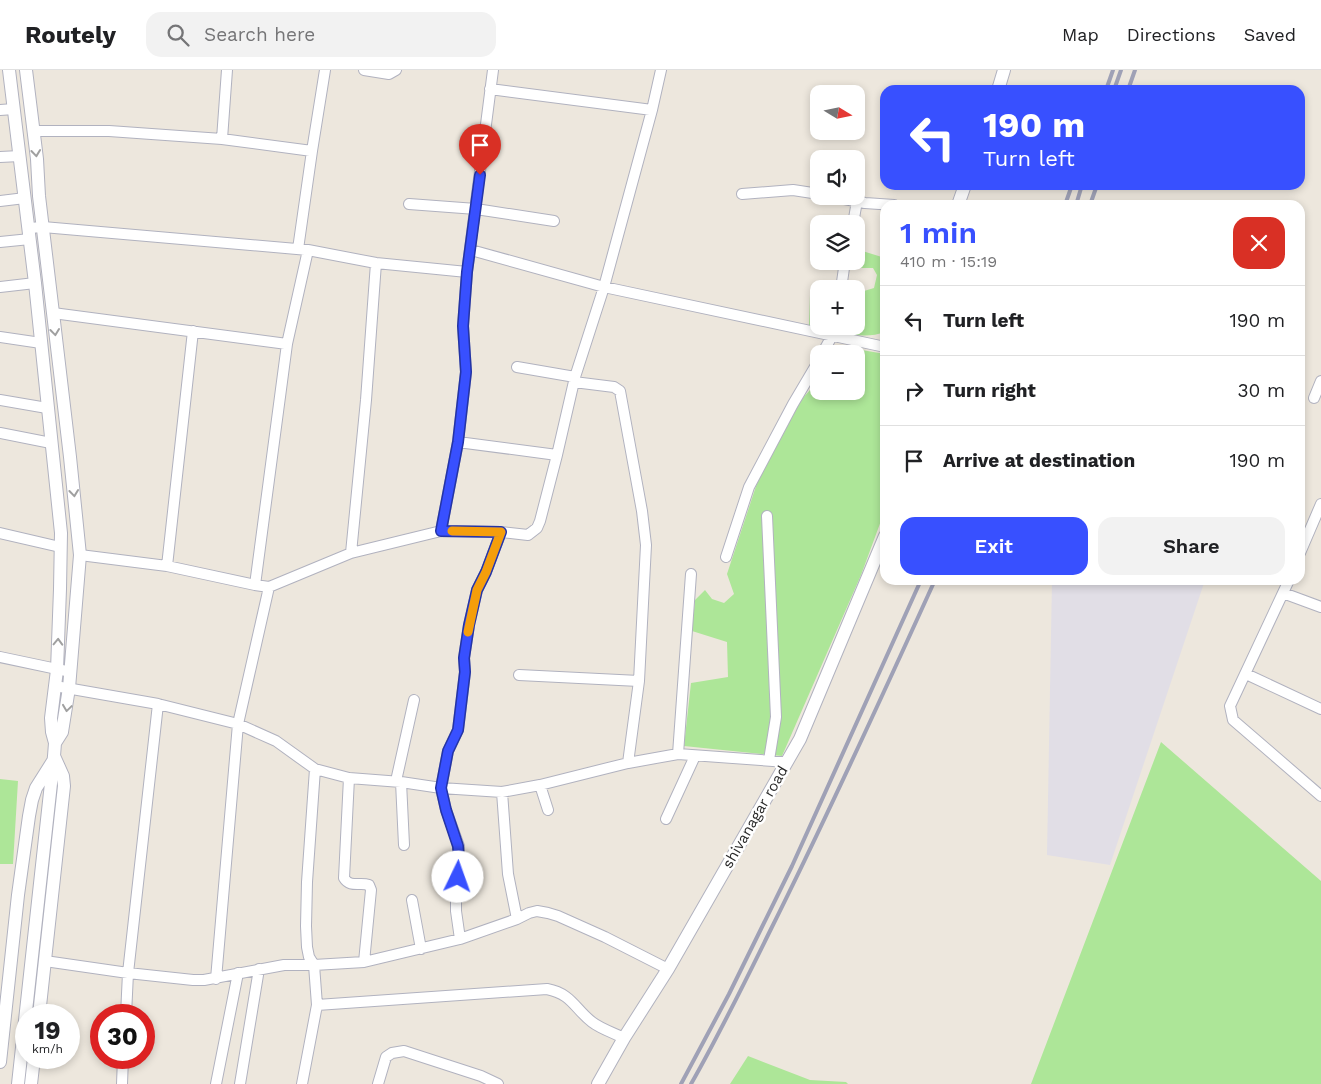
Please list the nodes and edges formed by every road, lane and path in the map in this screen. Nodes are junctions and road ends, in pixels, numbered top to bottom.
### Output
1 (9, 70) edge
2 (26, 70) edge
3 (227, 70) edge
4 (325, 70) edge
5 (364, 70) edge
6 (396, 70) edge
7 (493, 70) edge
8 (661, 70) edge
9 (1003, 70) edge
10 (999, 85) edge
11 (490, 88) junction
12 (14, 109) junction
13 (0, 110) edge
14 (652, 110) junction
15 (33, 131) junction
16 (222, 139) junction
17 (312, 151) junction
18 (20, 156) junction
19 (0, 157) edge
20 (810, 193) edge
21 (742, 194) dead end
22 (25, 198) junction
23 (0, 201) edge
24 (865, 203) edge
25 (409, 204) dead end
26 (880, 204) edge
27 (476, 209) junction
28 (554, 221) dead end
29 (43, 227) junction
30 (30, 233) junction
31 (0, 242) edge
32 (303, 250) junction
33 (471, 250) junction
34 (376, 263) junction
35 (467, 272) junction
36 (35, 283) junction
37 (0, 286) edge
38 (604, 287) junction
39 (53, 313) junction
40 (810, 327) edge
41 (193, 331) junction
42 (846, 335) edge
43 (0, 337) edge
44 (41, 343) junction
45 (287, 344) junction
46 (880, 345) edge
47 (517, 367) dead end
48 (810, 375) edge
49 (574, 379) junction
50 (1321, 381) edge
51 (1314, 398) dead end
52 (0, 400) edge
53 (47, 408) junction
54 (0, 433) edge
55 (458, 442) junction
56 (51, 443) junction
57 (557, 455) junction
58 (1321, 504) edge
59 (767, 516) dead end
60 (441, 531) junction
61 (501, 532) junction
62 (0, 533) edge
63 (1305, 542) edge
64 (60, 547) junction
65 (880, 548) edge
66 (351, 553) junction
67 (80, 555) junction
68 (726, 557) dead end
69 (167, 566) junction
70 (691, 574) dead end
71 (255, 585) junction
72 (1287, 585) edge
73 (269, 587) junction
74 (1283, 593) junction
75 (1321, 606) edge
76 (0, 657) edge
77 (57, 670) junction
78 (71, 672) junction
79 (1246, 674) junction
80 (519, 675) dead end
81 (638, 682) junction
82 (55, 686) junction
83 (69, 688) junction
84 (414, 700) dead end
85 (158, 704) junction
86 (1321, 709) edge
87 (238, 724) junction
88 (55, 743) junction
89 (678, 754) junction
90 (695, 756) junction
91 (54, 758) junction
92 (769, 760) junction
93 (787, 762) junction
94 (628, 763) junction
95 (316, 769) junction
96 (350, 778) junction
97 (399, 782) junction
98 (540, 785) junction
99 (441, 788) junction
100 (502, 792) junction
101 (1321, 796) edge
102 (548, 810) dead end
103 (666, 819) dead end
104 (404, 845) dead end
105 (412, 900) dead end
106 (517, 919) junction
107 (460, 939) junction
108 (421, 949) junction
109 (45, 961) junction
110 (364, 962) junction
111 (314, 965) junction
112 (259, 969) junction
113 (668, 969) junction
114 (128, 973) junction
115 (238, 973) junction
116 (216, 979) junction
117 (40, 1004) edge
118 (127, 1004) edge
119 (316, 1005) junction
120 (624, 1038) junction
121 (0, 1062) edge
122 (33, 1069) edge
123 (123, 1069) edge
124 (18, 1084) edge
125 (32, 1084) edge
126 (122, 1084) edge
127 (216, 1084) edge
128 (240, 1084) edge
129 (302, 1084) edge
130 (378, 1084) edge
131 (498, 1084) edge
132 (598, 1084) edge

1 - 12 street
2 - 15 street
3 - 16 street
4 - 17 street
5 - 6 street
7 - 11 street
8 - 14 street
9 - 10 street
11 - 14 street
11 - 27 street
12 - 13 street
12 - 18 street
14 - 38 street
15 - 16 street
15 -> 29 street
16 - 17 street
17 - 32 street
18 - 19 street
18 - 22 street
20 - 21 street
22 - 23 street
22 - 30 street
24 - 26 street
25 - 27 street
27 - 28 street
27 - 33 street
29 - 30 street
29 - 32 street
29 - 39 street
30 - 31 street
30 - 36 street
32 - 34 street
32 - 45 street
33 - 35 street
33 - 38 street
34 - 35 street
34 - 66 street
35 - 55 street
36 - 37 street
36 - 44 street
38 - 40 street
38 - 49 street
39 - 41 street
39 -> 67 street
41 - 45 street
41 - 69 street
42 - 46 street
43 - 44 street
44 - 53 street
45 - 71 street
47 - 49 street
48 - 68 street
49 - 57 street
49 - 81 street
50 - 51 street
52 - 53 street
53 - 56 street
54 - 56 street
55 - 57 street
55 - 60 street
56 - 64 street
57 - 61 street
58 - 63 street
59 - 92 street
60 - 61 street
60 - 66 street
61 - 99 street
62 - 64 street
77 -> 64 street
65 - 93 street, shivanagar road
66 - 73 street
67 - 69 street
67 - 78 street
69 - 71 street
70 - 89 street
71 - 73 street
72 - 74 street
73 - 87 street
74 - 75 street
74 - 79 street
76 - 77 street
77 - 78 street
77 - 82 street
78 - 83 street
79 - 86 street
79 - 101 street
80 - 81 street
81 - 94 street
82 - 83 street
82 - 88 street
83 - 85 street
83 -> 88 street
84 - 97 street
85 - 87 street
85 - 114 street
87 - 95 street
87 - 116 street
88 - 91 street
89 - 90 street
89 - 94 street
90 - 92 street
90 - 103 street
91 - 109 street
91 - 121 street
91 - 124 street
92 - 93 street
93 - 113 street, shivanagar road
94 - 98 street
95 - 96 street
95 - 111 street
96 - 97 street
96 - 110 street
97 - 99 street
97 - 104 street
98 - 100 street
98 - 102 street
99 - 100 street
99 - 107 street
100 - 106 street
105 - 108 street
106 - 107 street
106 - 113 street
107 - 108 street
108 - 110 street
109 - 114 street
109 - 117 street
110 - 111 street
111 - 112 street
111 - 119 street
112 - 115 street
112 - 128 street
113 - 120 street, shivanagar road
114 - 116 street
114 - 118 street
115 - 116 street
115 - 127 street
119 - 120 street
119 - 129 street
120 - 132 street, shivanagar road
122 - 125 street
123 - 126 street
130 - 131 street

